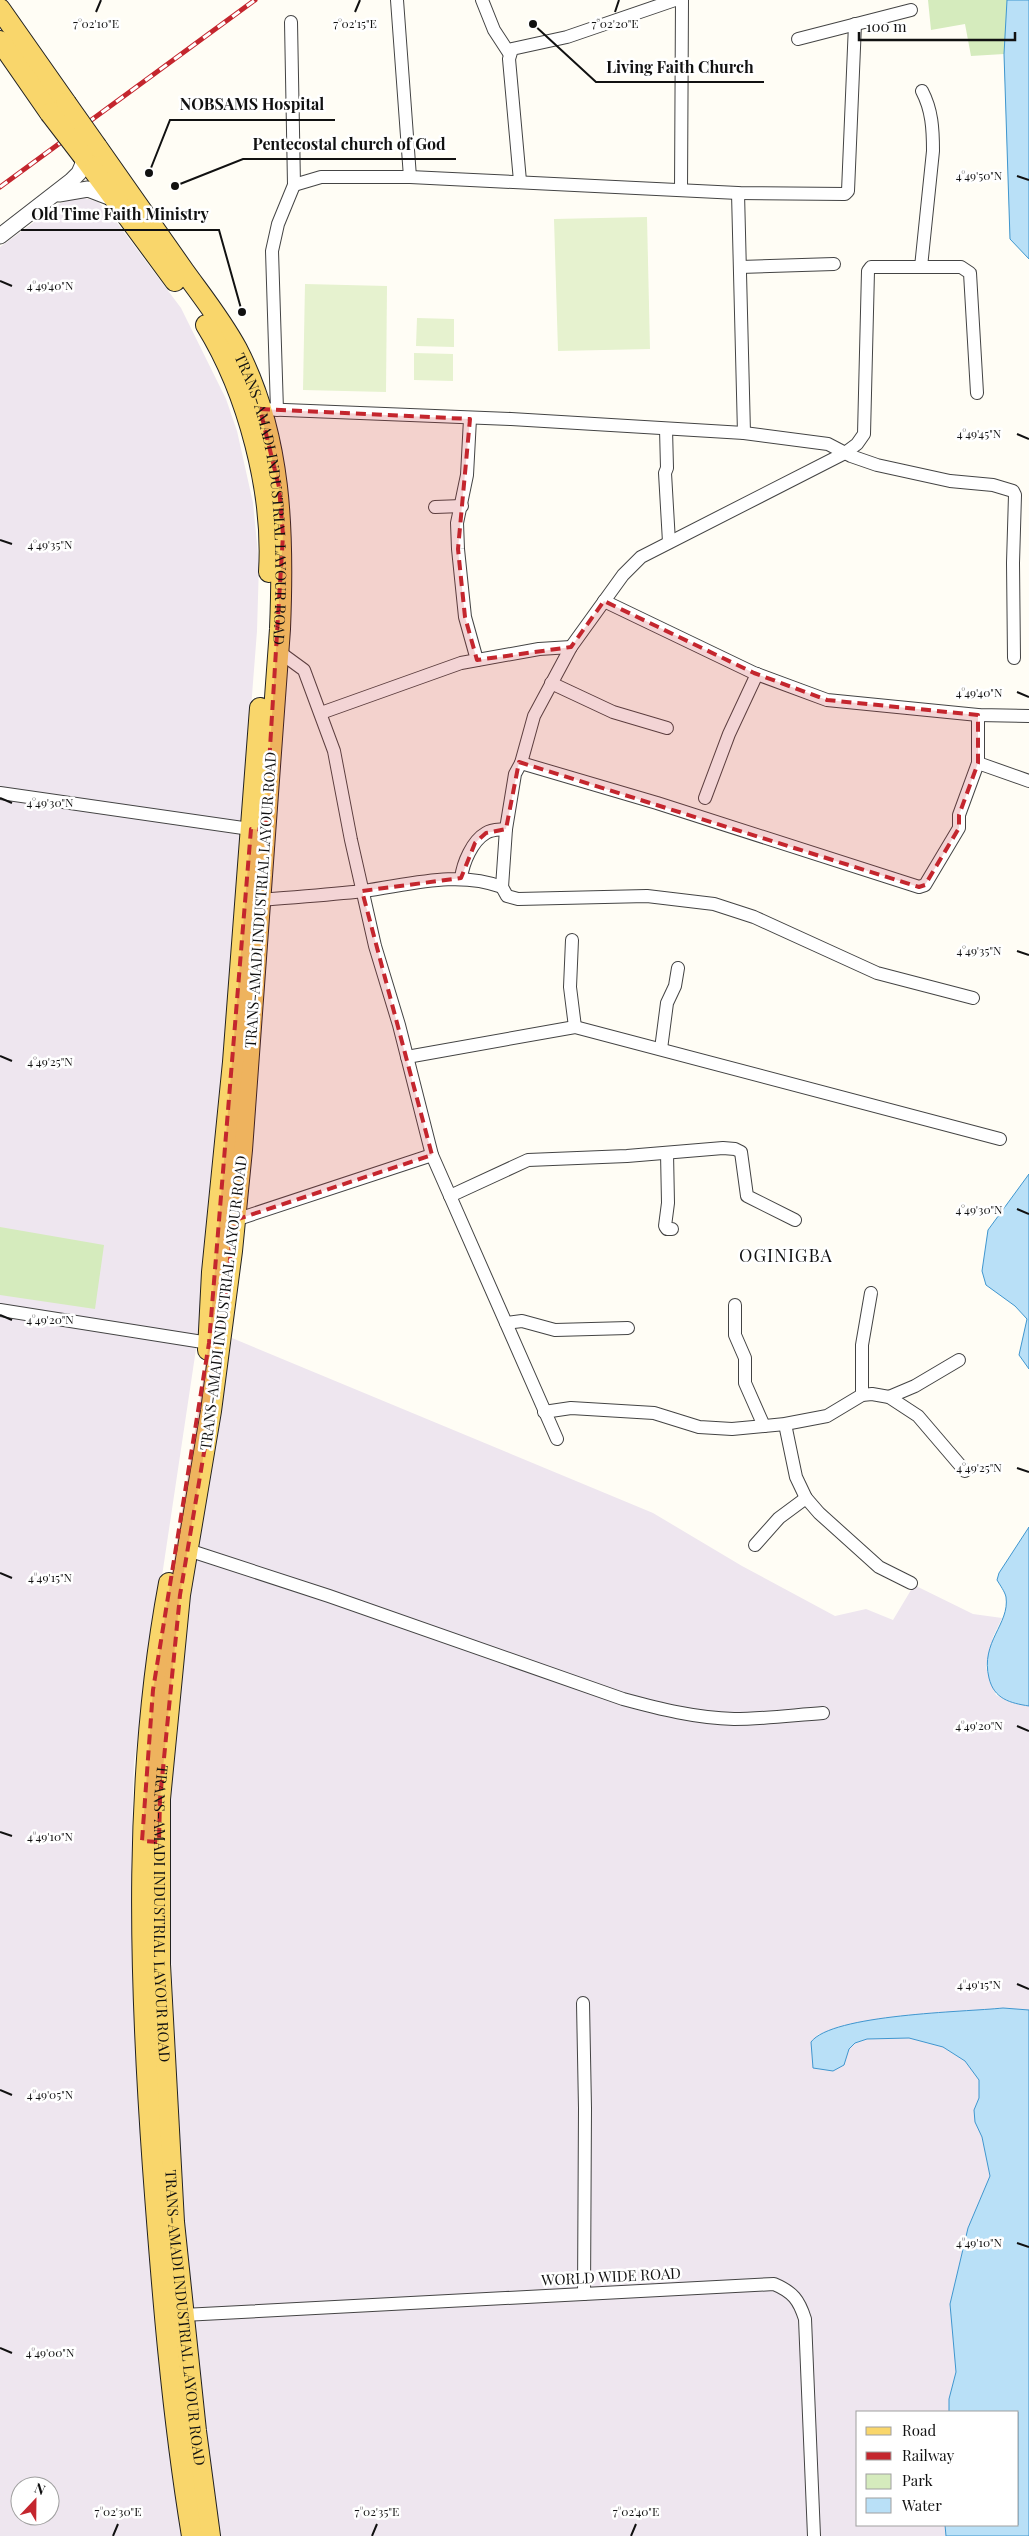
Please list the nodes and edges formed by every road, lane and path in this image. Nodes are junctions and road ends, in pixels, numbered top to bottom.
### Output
1 (397, 0) edge
2 (482, 0) edge
3 (675, 0) edge
4 (682, 0) edge
5 (0, 9) edge
6 (912, 10) dead end
7 (291, 22) dead end
8 (855, 24) junction
9 (798, 39) dead end
10 (0, 41) edge
11 (509, 54) junction
12 (922, 91) dead end
13 (58, 108) junction
14 (88, 154) junction
15 (410, 177) junction
16 (520, 181) junction
17 (294, 185) junction
18 (681, 190) junction
19 (738, 193) junction
20 (56, 195) junction
21 (115, 199) junction
22 (0, 236) edge
23 (834, 264) dead end
24 (740, 267) junction
25 (921, 267) junction
26 (977, 393) dead end
27 (269, 409) junction
28 (470, 419) junction
29 (666, 429) junction
30 (744, 433) junction
31 (845, 453) junction
32 (462, 506) junction
33 (436, 507) dead end
34 (669, 542) junction
35 (604, 601) junction
36 (571, 647) junction
37 (278, 651) junction
38 (1014, 658) dead end
39 (477, 660) junction
40 (757, 674) junction
41 (552, 683) junction
42 (321, 713) junction
43 (978, 715) junction
44 (1029, 716) edge
45 (667, 728) dead end
46 (521, 763) junction
47 (978, 763) junction
48 (1029, 781) edge
49 (0, 793) edge
50 (706, 798) dead end
51 (506, 829) junction
52 (258, 830) junction
53 (461, 878) junction
54 (502, 887) junction
55 (362, 891) junction
56 (260, 900) junction
57 (572, 940) dead end
58 (678, 968) dead end
59 (973, 998) dead end
60 (575, 1027) junction
61 (661, 1049) junction
62 (407, 1057) junction
63 (1000, 1139) dead end
64 (668, 1153) junction
65 (432, 1155) junction
66 (450, 1196) junction
67 (235, 1220) junction
68 (795, 1220) dead end
69 (672, 1229) dead end
70 (871, 1293) dead end
71 (735, 1305) dead end
72 (0, 1310) edge
73 (506, 1324) junction
74 (628, 1328) dead end
75 (209, 1343) junction
76 (960, 1360) dead end
77 (862, 1395) junction
78 (889, 1397) junction
79 (544, 1412) junction
80 (785, 1424) junction
81 (764, 1426) junction
82 (557, 1439) dead end
83 (965, 1471) dead end
84 (806, 1498) junction
85 (755, 1546) dead end
86 (188, 1550) junction
87 (911, 1582) dead end
88 (823, 1713) dead end
89 (151, 1842) junction
90 (583, 2003) dead end
91 (584, 2294) junction
92 (183, 2315) junction
93 (192, 2536) edge
94 (210, 2536) edge
95 (814, 2536) edge

1 - 15 street
2 - 11 street
3 - 11 street
4 - 18 street
5 - 13 main road
6 - 8 street
7 - 17 street
8 - 9 street
8 - 19 street
10 - 13 main road
11 - 16 street
12 - 25 street
13 - 14 main road, bridge
14 - 20 street
14 - 21 main road, TRANS-AMADI INDUSTRIAL LAYOUR ROAD
14 - 27 main road, TRANS-AMADI INDUSTRIAL LAYOUR ROAD
15 - 16 street
15 - 17 street
16 - 18 street
17 - 27 street
18 - 19 street
19 - 24 street
20 - 21 street
20 - 22 street
21 - 52 main road, TRANS-AMADI INDUSTRIAL LAYOUR ROAD
23 - 24 street
24 - 30 street
25 - 26 street
25 - 31 street
27 - 28 street
27 - 37 main road, TRANS-AMADI INDUSTRIAL LAYOUR ROAD
28 - 29 street
28 - 32 street
29 - 30 street
29 - 34 street
30 - 31 street
31 - 34 street
31 - 38 street
32 - 33 street
32 - 39 street
34 - 35 street
35 - 36 street
35 - 40 street
36 - 39 street
36 - 41 street
37 - 42 street
37 - 52 main road, TRANS-AMADI INDUSTRIAL LAYOUR ROAD
39 - 42 street
40 - 43 street
40 - 50 street
41 - 45 street
41 - 46 street
42 - 55 street
43 - 44 street
43 - 47 street
46 - 47 street
46 - 51 street
47 - 48 street
49 - 52 street
51 - 53 street
51 - 54 street
52 - 56 main road, TRANS-AMADI INDUSTRIAL LAYOUR ROAD
52 - 75 main road, TRANS-AMADI INDUSTRIAL LAYOUR ROAD
53 - 54 street
53 - 55 street
54 - 59 street
55 - 56 street
55 - 62 street
56 - 67 main road, TRANS-AMADI INDUSTRIAL LAYOUR ROAD
57 - 60 street
58 - 61 street
60 - 61 street
60 - 62 street
61 - 63 street
62 - 65 street
64 - 66 street
64 - 68 street
64 - 69 street
65 - 66 street
65 - 67 street
66 - 73 street
67 - 86 main road, TRANS-AMADI INDUSTRIAL LAYOUR ROAD
70 - 77 street
71 - 81 street
72 - 75 street
73 - 74 street
73 - 79 street
75 - 89 main road, TRANS-AMADI INDUSTRIAL LAYOUR ROAD
76 - 78 street
77 - 78 street
77 - 80 street
78 - 83 street
79 - 81 street
79 - 82 street
80 - 81 street
80 - 84 street
84 - 85 street
84 - 87 street
86 - 88 street
86 - 89 main road, TRANS-AMADI INDUSTRIAL LAYOUR ROAD
89 - 92 main road, TRANS-AMADI INDUSTRIAL LAYOUR ROAD
89 - 93 main road, TRANS-AMADI INDUSTRIAL LAYOUR ROAD
90 - 91 street
91 - 92 street, WORLD WIDE ROAD
91 - 95 street, WORLD WIDE ROAD
92 - 94 main road, TRANS-AMADI INDUSTRIAL LAYOUR ROAD

